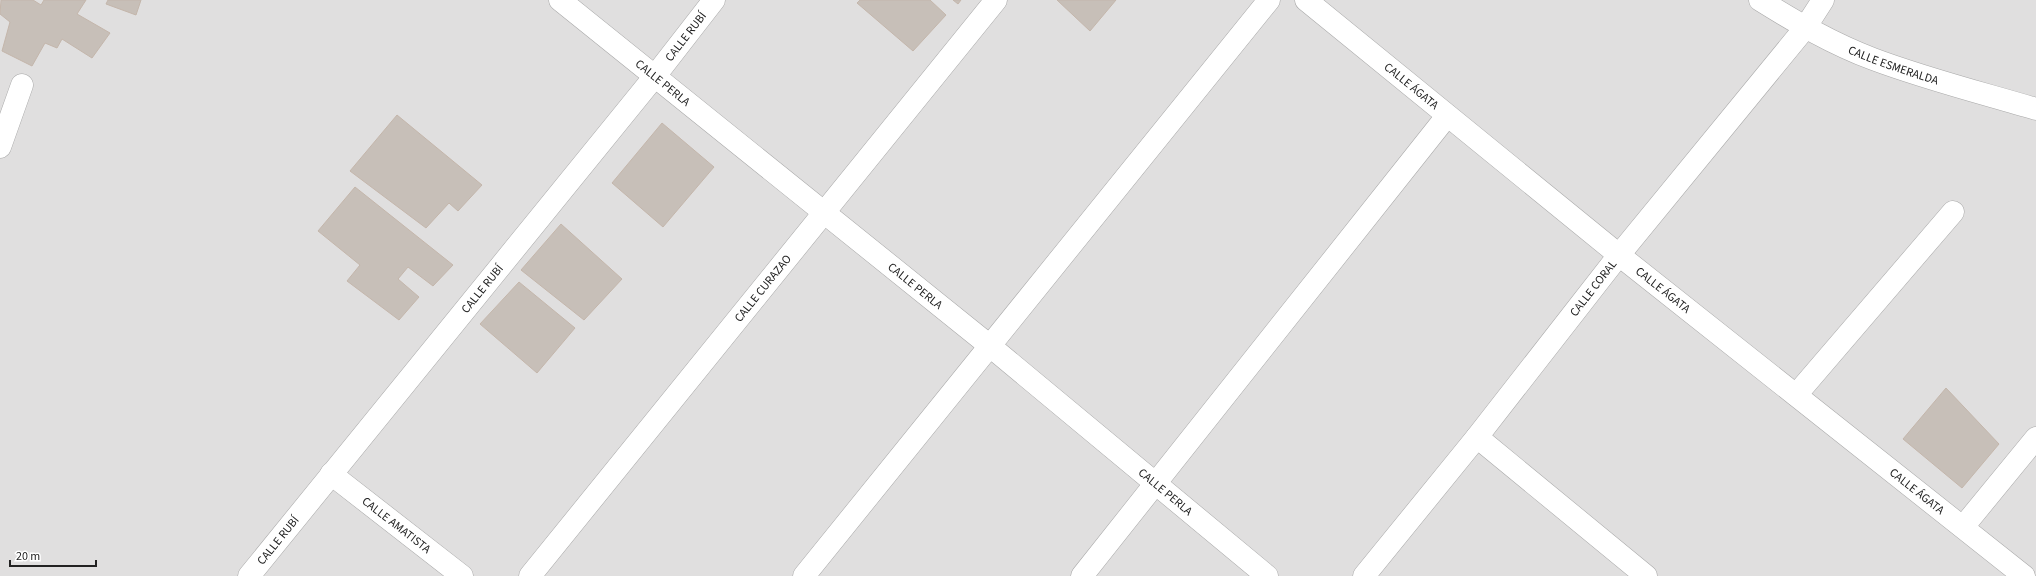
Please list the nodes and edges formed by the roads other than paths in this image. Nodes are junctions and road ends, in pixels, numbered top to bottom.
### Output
1 (560, 0) edge
2 (714, 0) edge
3 (996, 0) edge
4 (1269, 0) edge
5 (1306, 0) edge
6 (1760, 0) edge
7 (1822, 0) edge
8 (1805, 28) junction
9 (655, 76) junction
10 (22, 85) dead end
11 (2036, 108) edge
12 (1447, 116) junction
13 (0, 147) edge
14 (823, 212) junction
15 (1953, 212) dead end
16 (1619, 255) junction
17 (990, 346) junction
18 (1796, 395) junction
19 (1477, 437) junction
20 (2036, 438) edge
21 (331, 474) junction
22 (1155, 485) junction
23 (1963, 527) junction
24 (2036, 572) edge
25 (249, 576) edge
26 (462, 576) edge
27 (530, 576) edge
28 (804, 576) edge
29 (1082, 576) edge
30 (1267, 576) edge
31 (1364, 576) edge
32 (1646, 576) edge
33 (2024, 576) edge
34 (2028, 576) edge

1 - 9 street, CALLE PERLA
2 - 9 street, CALLE RUBÍ
3 - 14 street, CALLE CURAZAO
4 - 17 street
5 - 12 street, CALLE ÁGATA
6 - 8 street, CALLE ESMERALDA
7 - 8 street, CALLE CORAL
8 - 11 street, CALLE ESMERALDA
8 - 16 street, CALLE CORAL
9 - 14 street, CALLE PERLA
9 - 21 street, CALLE RUBÍ
10 - 13 street
12 - 16 street, CALLE ÁGATA
12 - 22 street
14 - 17 street, CALLE PERLA
14 - 27 street, CALLE CURAZAO
15 - 18 street
16 - 18 street, CALLE ÁGATA
16 - 19 street, CALLE CORAL
17 - 22 street, CALLE PERLA
17 - 28 street
18 - 23 street, CALLE ÁGATA
19 - 31 street, CALLE CORAL
19 - 32 street
20 - 23 street
21 - 25 street, CALLE RUBÍ
21 - 26 street, CALLE AMATISTA
22 - 29 street
22 - 30 street, CALLE PERLA
23 - 33 street, CALLE ÁGATA
24 - 34 street

